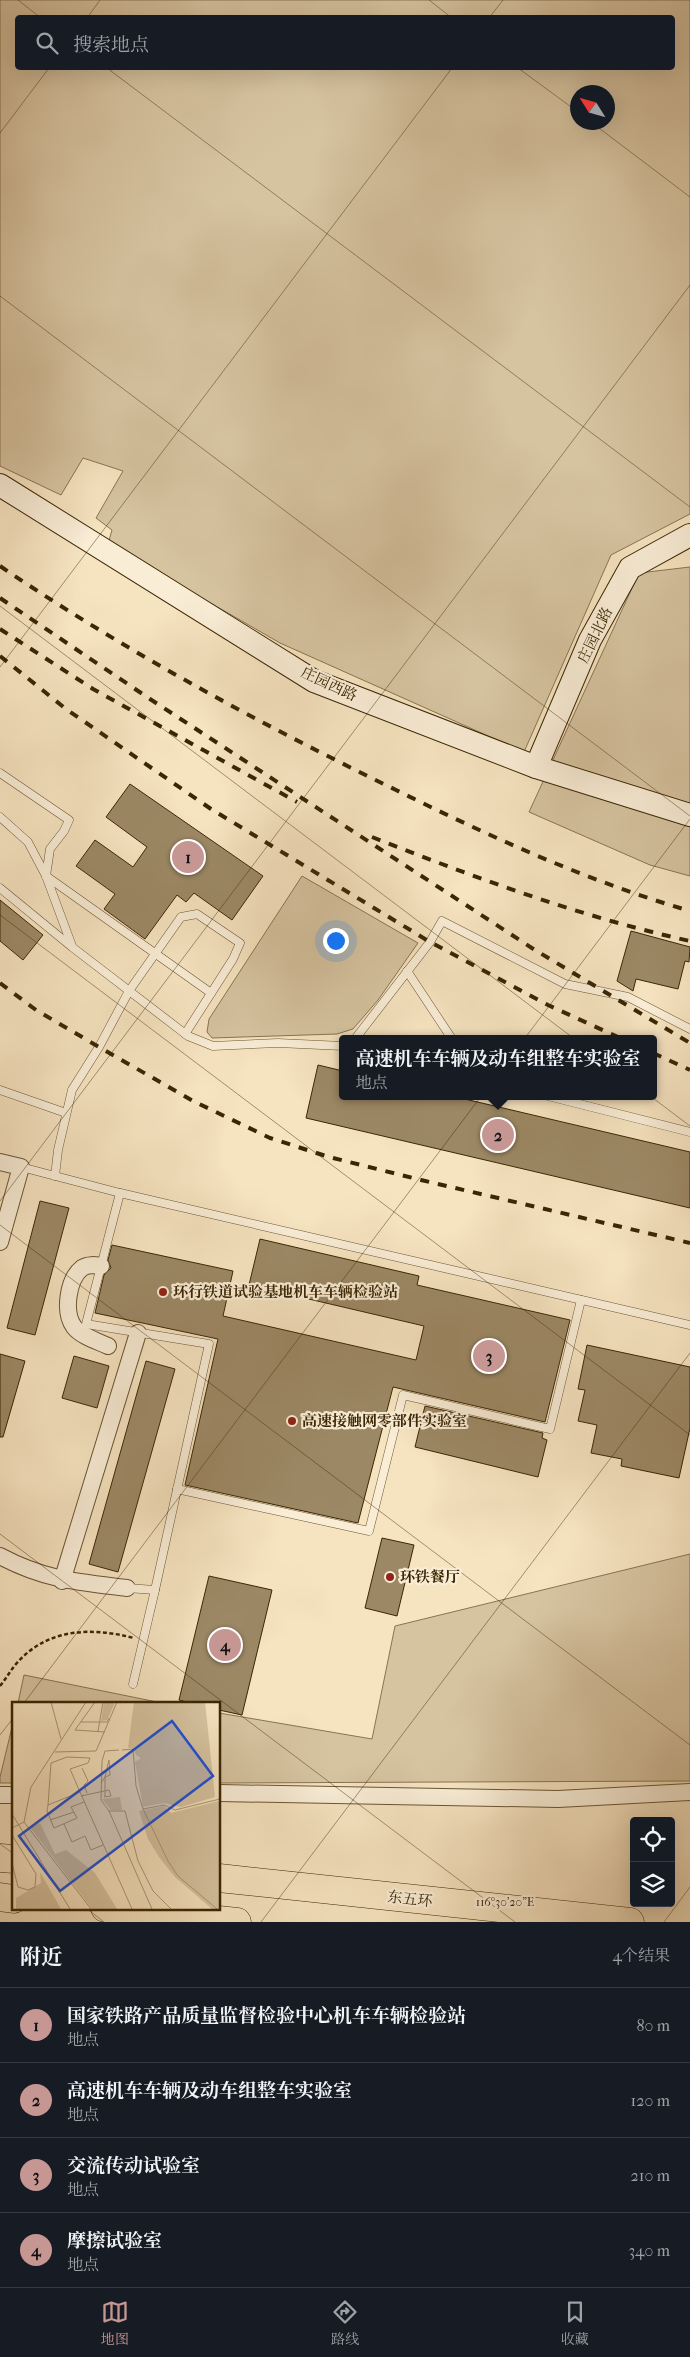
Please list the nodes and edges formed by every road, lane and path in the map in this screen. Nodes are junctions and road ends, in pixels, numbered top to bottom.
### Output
1 (0, 485) edge
2 (690, 535) edge
3 (536, 767) junction
4 (0, 773) edge
5 (690, 815) edge
6 (0, 817) edge
7 (46, 876) junction
8 (0, 888) edge
9 (72, 947) junction
10 (155, 954) junction
11 (407, 971) junction
12 (128, 991) junction
13 (211, 993) junction
14 (690, 1029) edge
15 (185, 1034) junction
16 (358, 1035) edge
17 (449, 1035) edge
18 (339, 1046) edge
19 (0, 1090) edge
20 (564, 1100) edge
21 (66, 1113) junction
22 (690, 1132) edge
23 (0, 1162) edge
24 (21, 1167) junction
25 (55, 1176) junction
26 (120, 1193) junction
27 (0, 1242) edge
28 (101, 1266) junction
29 (581, 1300) junction
30 (690, 1325) edge
31 (138, 1332) junction
32 (108, 1346) dead end
33 (177, 1489) junction
34 (0, 1556) edge
35 (62, 1581) junction
36 (127, 1588) joint
37 (155, 1590) junction
38 (143, 1640) junction
39 (133, 1684) dead end
40 (0, 1686) edge
41 (690, 1792) edge
42 (220, 1793) edge
43 (220, 1878) edge
44 (124, 1910) edge
45 (237, 1922) edge
46 (630, 1922) edge

1 - 3 street, 庄园西路
2 - 3 street, 庄园北路
3 - 5 street, 庄园西路
4 - 7 lane
6 - 7 lane
7 - 9 lane
7 - 10 lane
8 - 9 lane
9 - 12 lane
10 - 12 lane
10 - 13 lane
10 - 13 lane
11 - 14 lane
11 - 16 lane
11 - 17 lane
12 - 15 lane
12 - 21 lane
13 - 15 lane
15 - 18 lane
19 - 21 lane
20 - 22 lane
21 - 25 lane
23 - 24 street
24 - 25 lane
24 - 27 street
25 - 26 lane
26 - 28 lane
26 - 29 lane
28 - 31 lane
28 - 32 street
29 - 30 lane
29 - 33 lane
31 - 33 lane
31 - 35 street
33 - 37 lane
34 - 35 street
35 - 36 street
36 - 37 lane
37 - 38 lane
38 - 39 lane
38 - 40 path
41 - 42 street
43 - 46 highway, 东五环
44 - 45 highway

